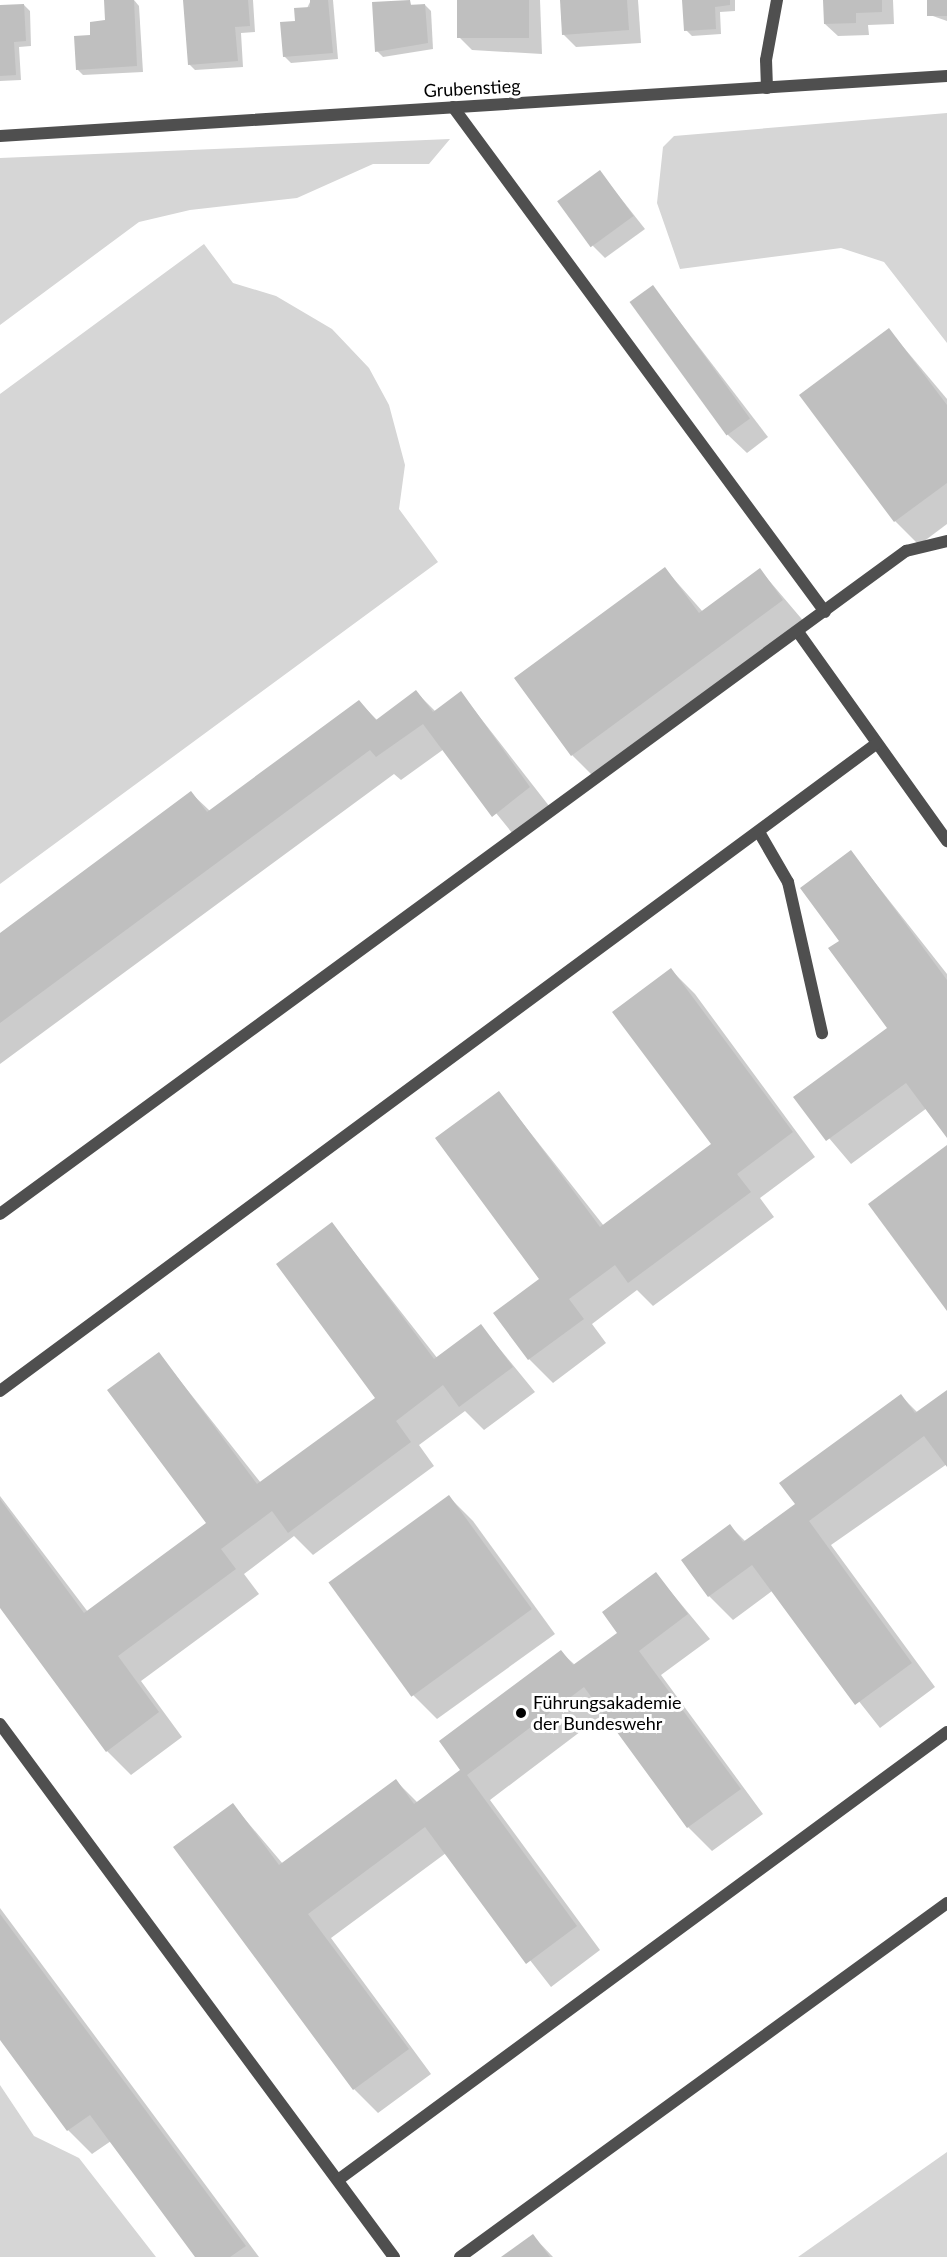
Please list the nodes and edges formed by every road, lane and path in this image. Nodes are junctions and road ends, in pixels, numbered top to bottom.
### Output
1 (777, 0) edge
2 (947, 76) edge
3 (767, 88) junction
4 (453, 107) junction
5 (0, 136) edge
6 (947, 541) edge
7 (825, 612) junction
8 (798, 632) junction
9 (876, 744) junction
10 (759, 831) junction
11 (947, 841) edge
12 (822, 1034) dead end
13 (0, 1214) edge
14 (0, 1391) edge
15 (0, 1724) edge
16 (947, 1732) edge
17 (947, 1903) edge
18 (338, 2180) junction
19 (394, 2257) edge
20 (460, 2257) edge

1 - 3 street
2 - 3 street, Grubenstieg
3 - 4 street, Grubenstieg
4 - 5 street, Grubenstieg
4 - 7 street
6 - 7 street
7 - 8 street
8 - 9 street
8 - 13 street
9 - 10 street
9 - 11 street
10 - 12 street
10 - 14 street
15 - 18 street
16 - 18 street
17 - 20 street
18 - 19 street

